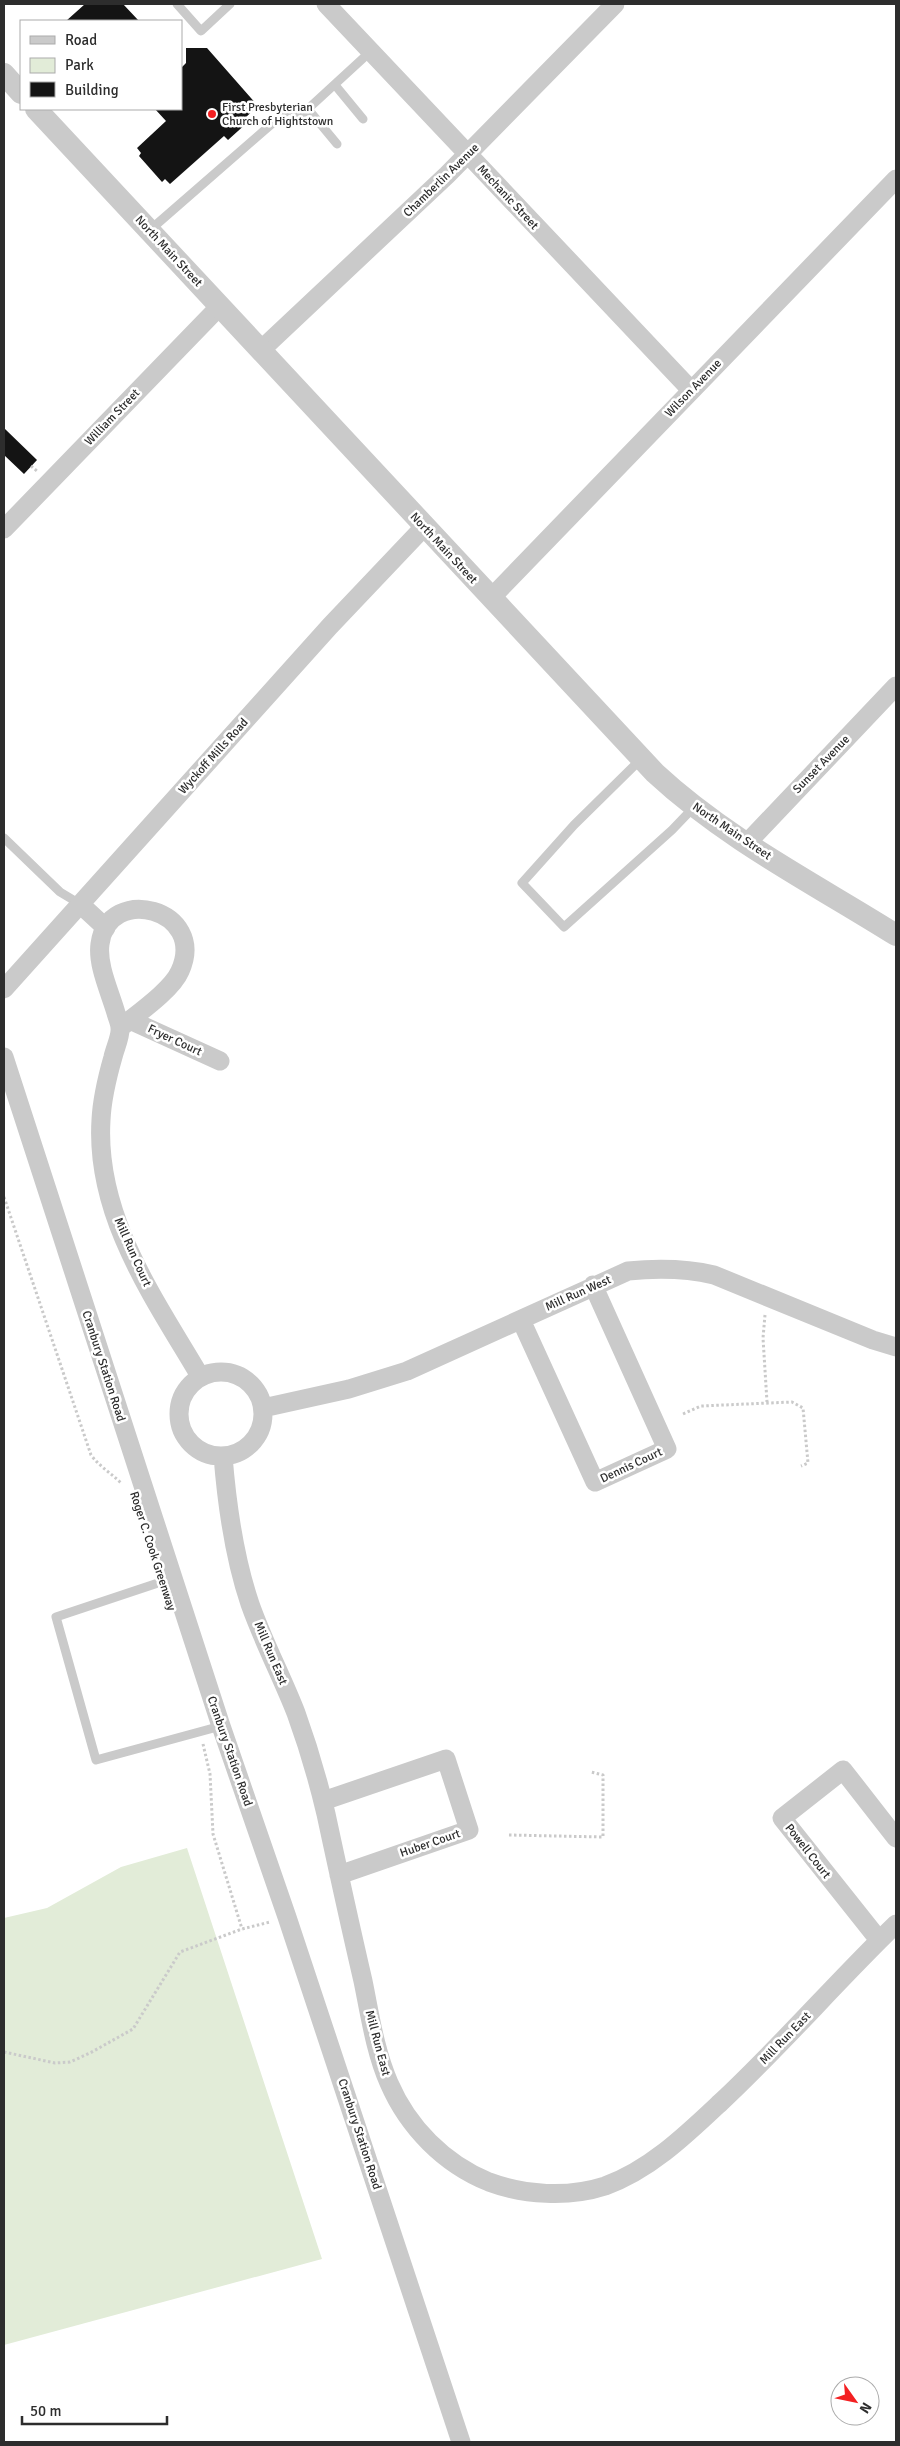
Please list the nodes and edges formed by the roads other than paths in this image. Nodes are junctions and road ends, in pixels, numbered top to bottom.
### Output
1 (176, 4) edge
2 (230, 4) edge
3 (326, 4) edge
4 (615, 4) edge
5 (371, 51) junction
6 (4, 74) edge
7 (335, 85) junction
8 (20, 92) edge
9 (308, 109) junction
10 (37, 110) edge
11 (363, 119) dead end
12 (337, 144) dead end
13 (467, 154) junction
14 (896, 179) edge
15 (150, 231) junction
16 (220, 306) junction
17 (261, 350) junction
18 (691, 390) junction
19 (424, 527) junction
20 (4, 529) edge
21 (491, 598) junction
22 (896, 686) edge
23 (641, 759) junction
24 (694, 806) junction
25 (4, 838) edge
26 (747, 843) junction
27 (80, 904) junction
28 (106, 928) junction
29 (896, 935) edge
30 (4, 988) edge
31 (125, 1024) junction
32 (4, 1057) edge
33 (220, 1061) dead end
34 (593, 1286) junction
35 (521, 1320) junction
36 (896, 1347) edge
37 (200, 1376) junction
38 (263, 1408) junction
39 (223, 1456) junction
40 (173, 1578) junction
41 (221, 1726) junction
42 (323, 1801) junction
43 (896, 1838) edge
44 (339, 1874) junction
45 (896, 1924) edge
46 (879, 1940) junction
47 (462, 2442) edge

1 - 2 lane
3 - 5 street, Mechanic Street
4 - 13 street, Chamberlin Avenue
5 - 7 lane
5 - 13 street, Mechanic Street
6 - 8 street
7 - 9 lane
7 - 11 lane
9 - 12 lane
9 - 15 lane
10 - 15 street, North Main Street
13 - 17 street, Chamberlin Avenue
13 - 18 street, Mechanic Street
14 - 18 street, Wilson Avenue
15 - 16 street, North Main Street
16 - 17 street, North Main Street
16 - 20 street, William Street
17 - 19 street, North Main Street
18 - 21 street, Wilson Avenue
19 - 21 street, North Main Street
19 - 27 street, Wyckoff Mills Road
21 - 23 street, North Main Street
22 - 26 street, Sunset Avenue
23 - 24 street, North Main Street
23 - 24 lane
24 - 26 street, North Main Street
25 - 27 lane
26 - 29 street, North Main Street
27 - 28 street
27 - 30 street, Wyckoff Mills Road
28 - 31 street
28 - 31 street
31 - 33 street, Fryer Court
31 - 37 street, Mill Run Court
32 - 40 street, Cranbury Station Road
34 - 35 street, Mill Run West
34 - 35 street, Dennis Court
34 - 36 street, Mill Run West
35 - 38 street, Mill Run West
37 - 38 street
37 - 39 street
38 - 39 street
39 - 42 street, Mill Run East
40 - 41 street, Cranbury Station Road
40 - 41 lane
41 - 47 street, Cranbury Station Road
42 - 44 street, Mill Run East
42 - 44 street, Huber Court
43 - 46 street, Powell Court
44 - 46 street, Mill Run East
45 - 46 street, Mill Run East

